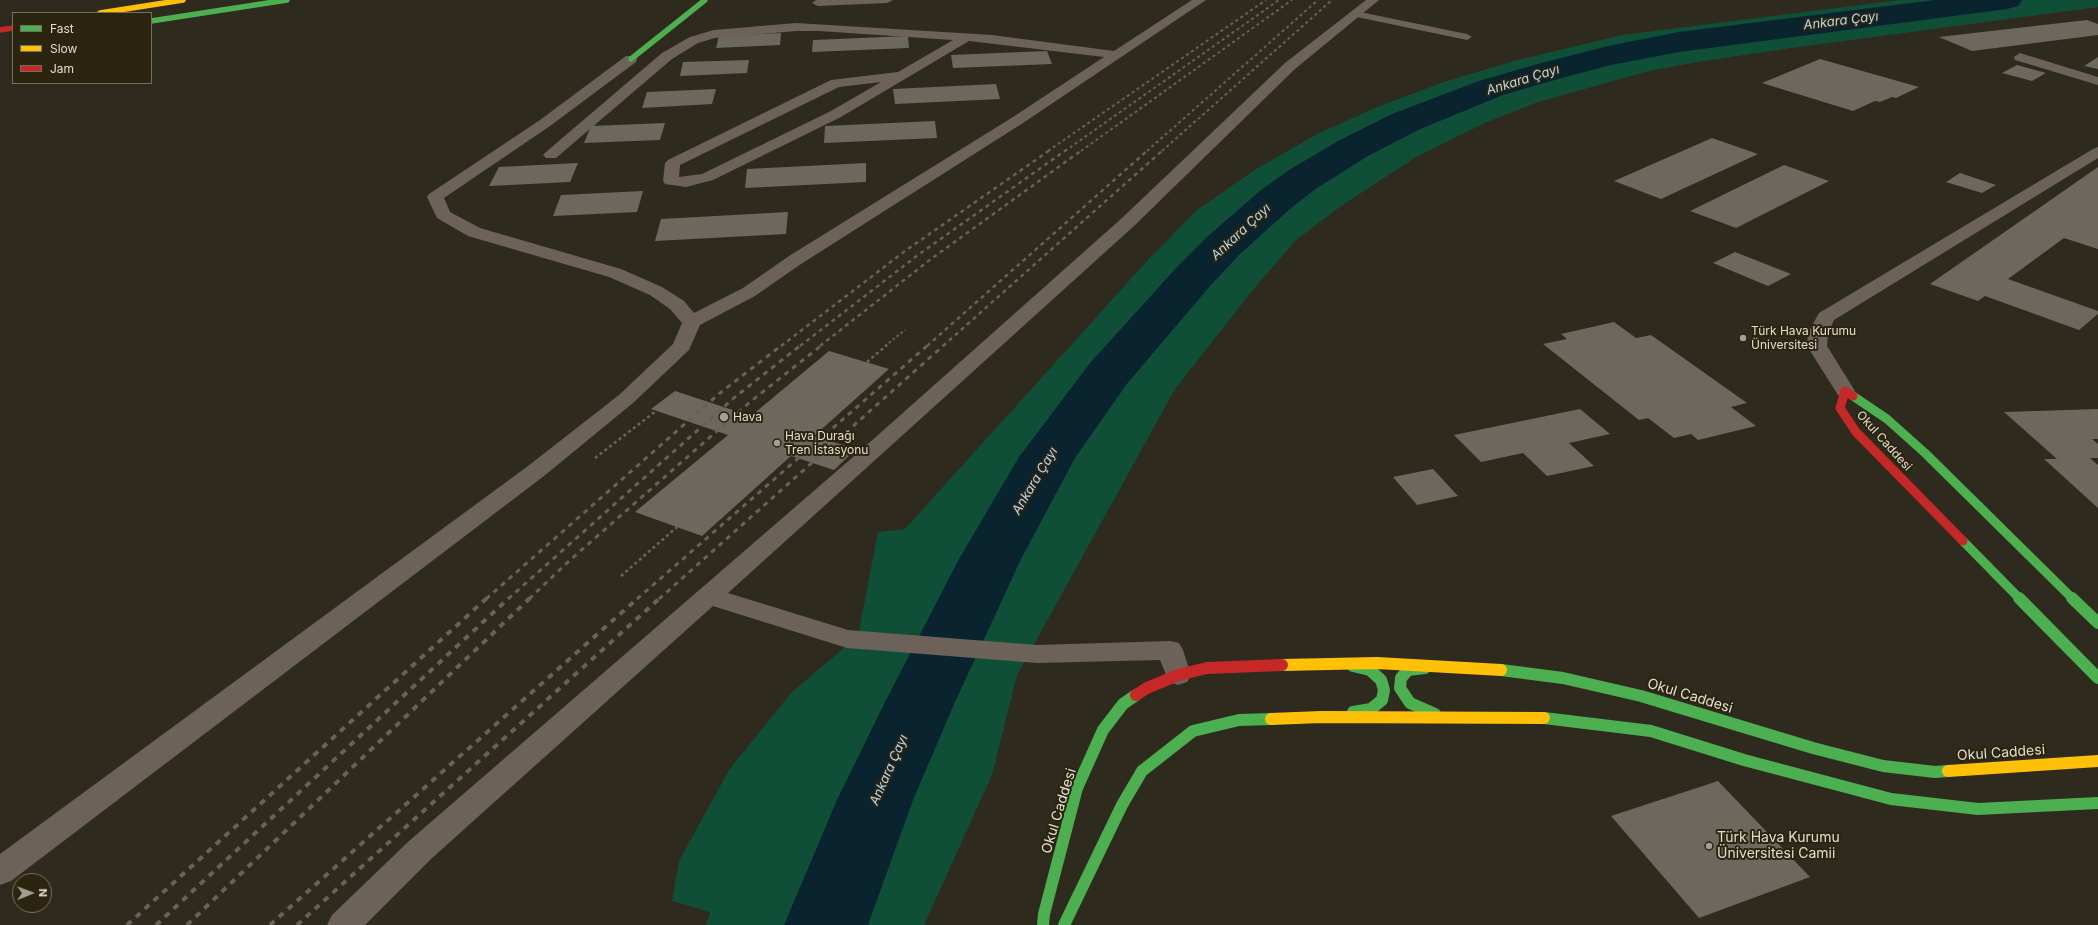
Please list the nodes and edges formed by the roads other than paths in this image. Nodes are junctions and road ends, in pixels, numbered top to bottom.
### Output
1 (162, 0) edge
2 (183, 0) edge
3 (240, 0) edge
4 (288, 0) edge
5 (694, 0) edge
6 (705, 0) edge
7 (887, 0) edge
8 (1200, 0) edge
9 (1373, 0) edge
10 (819, 2) edge
11 (99, 12) edge
12 (106, 12) edge
13 (1355, 14) junction
14 (152, 15) edge
15 (152, 21) edge
16 (806, 27) junction
17 (12, 28) edge
18 (0, 30) edge
19 (967, 37) junction
20 (1467, 37) dead end
21 (1116, 55) junction
22 (2020, 57) dead end
23 (631, 59) junction
24 (901, 76) junction
25 (2098, 81) edge
26 (2098, 152) edge
27 (551, 154) dead end
28 (692, 322) junction
29 (1845, 391) junction
30 (708, 596) junction
31 (2098, 623) edge
32 (1346, 664) junction
33 (1438, 667) junction
34 (1178, 675) junction
35 (2098, 678) edge
36 (1321, 717) junction
37 (1446, 717) junction
38 (2098, 761) edge
39 (2098, 803) edge
40 (0, 872) edge
41 (343, 925) edge
42 (1043, 925) edge
43 (1064, 925) edge

1 - 11 street
2 - 12 street
3 - 14 street
4 - 15 street
5 - 23 street
6 - 23 street
7 - 10 street
8 - 21 street
9 - 13 street
10 - 16 street
13 - 20 lane
13 - 30 street
16 - 19 street
16 - 27 street
17 - 18 street
19 - 21 street
19 - 24 street
21 - 28 street
22 - 25 street
23 - 28 street
24 - 24 street
26 - 29 street
28 - 40 street
29 - 31 street, Okul Caddesi
29 - 35 street, Okul Caddesi
30 - 34 street
30 - 41 street
32 - 33 street, Okul Caddesi
32 - 34 street, Okul Caddesi
32 - 36 street, Okul Caddesi
33 - 37 street, Okul Caddesi
33 - 38 street, Okul Caddesi
34 - 42 street, Okul Caddesi
36 - 37 street, Okul Caddesi
36 - 43 street, Okul Caddesi
37 - 39 street, Okul Caddesi

